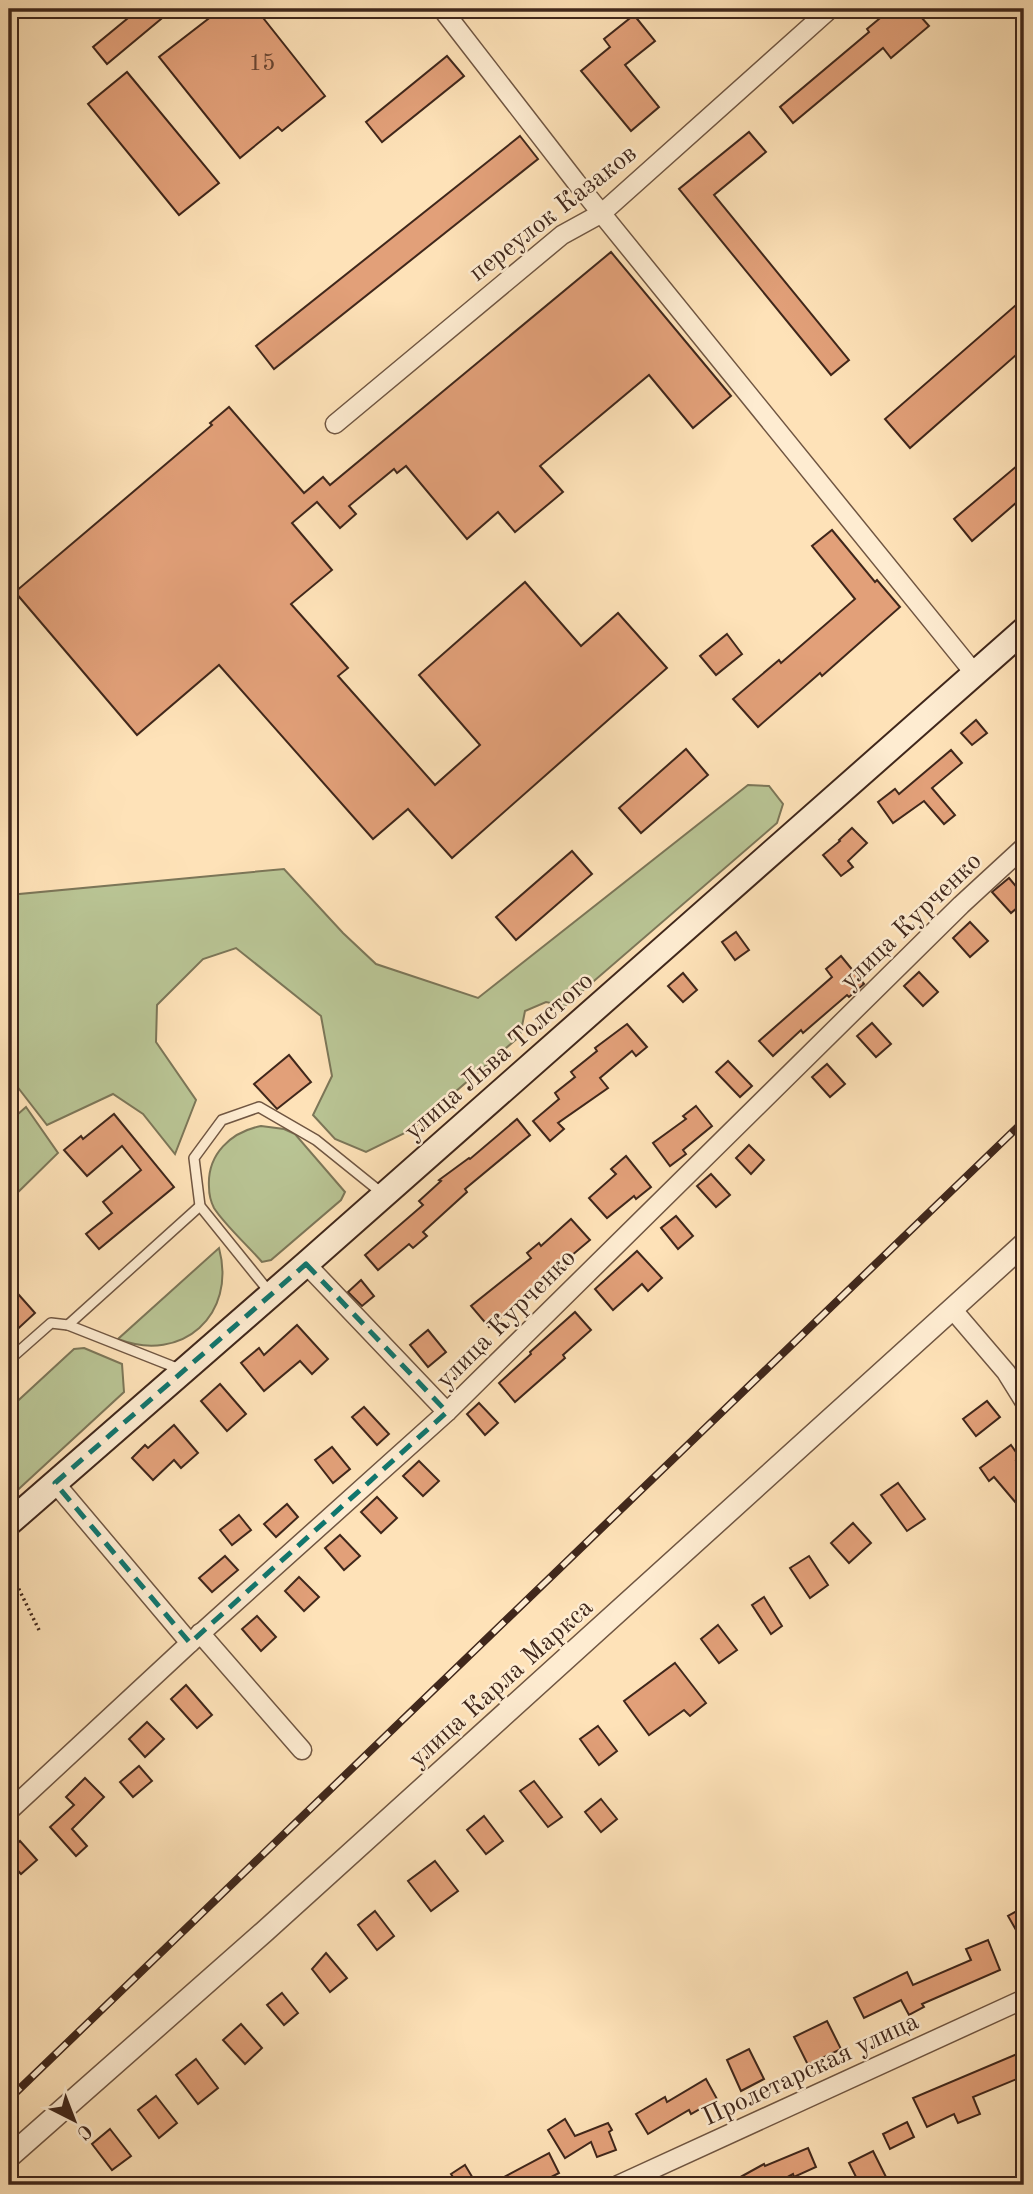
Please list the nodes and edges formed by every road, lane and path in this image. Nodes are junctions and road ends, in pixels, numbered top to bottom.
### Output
1 (442, 9) edge
2 (830, 9) edge
3 (602, 213) junction
4 (335, 424) dead end
5 (1024, 630) edge
6 (975, 674) junction
7 (1024, 848) edge
8 (384, 1195) junction
9 (200, 1206) junction
10 (1024, 1244) edge
11 (306, 1264) junction
12 (271, 1294) junction
13 (953, 1310) junction
14 (68, 1325) junction
15 (9, 1360) edge
16 (184, 1371) junction
17 (1024, 1401) edge
18 (446, 1412) junction
19 (55, 1483) junction
20 (9, 1523) edge
21 (9, 1569) edge
22 (40, 1632) dead end
23 (195, 1638) junction
24 (302, 1750) dead end
25 (9, 1811) edge
26 (1024, 1999) edge
27 (9, 2157) edge
28 (618, 2185) edge

1 - 3 street
2 - 3 street, переулок Казаков
3 - 4 street, переулок Казаков
3 - 6 street
5 - 6 main road, улица Льва Толстого
6 - 8 main road, улица Льва Толстого
7 - 18 street, улица Курченко
8 - 9 lane
8 - 11 main road, улица Льва Толстого
9 - 12 lane
9 - 14 lane
10 - 13 street, улица Карла Маркса
11 - 12 main road, улица Льва Толстого
11 - 18 street
12 - 16 main road, улица Льва Толстого
13 - 17 street
13 - 27 street, улица Карла Маркса
14 - 15 lane
14 - 16 lane
16 - 19 main road, улица Льва Толстого
18 - 23 street, улица Курченко
19 - 20 main road, улица Льва Толстого
19 - 23 street
21 - 22 path
23 - 24 street
23 - 25 street, улица Курченко
26 - 28 street, Пролетарская улица

